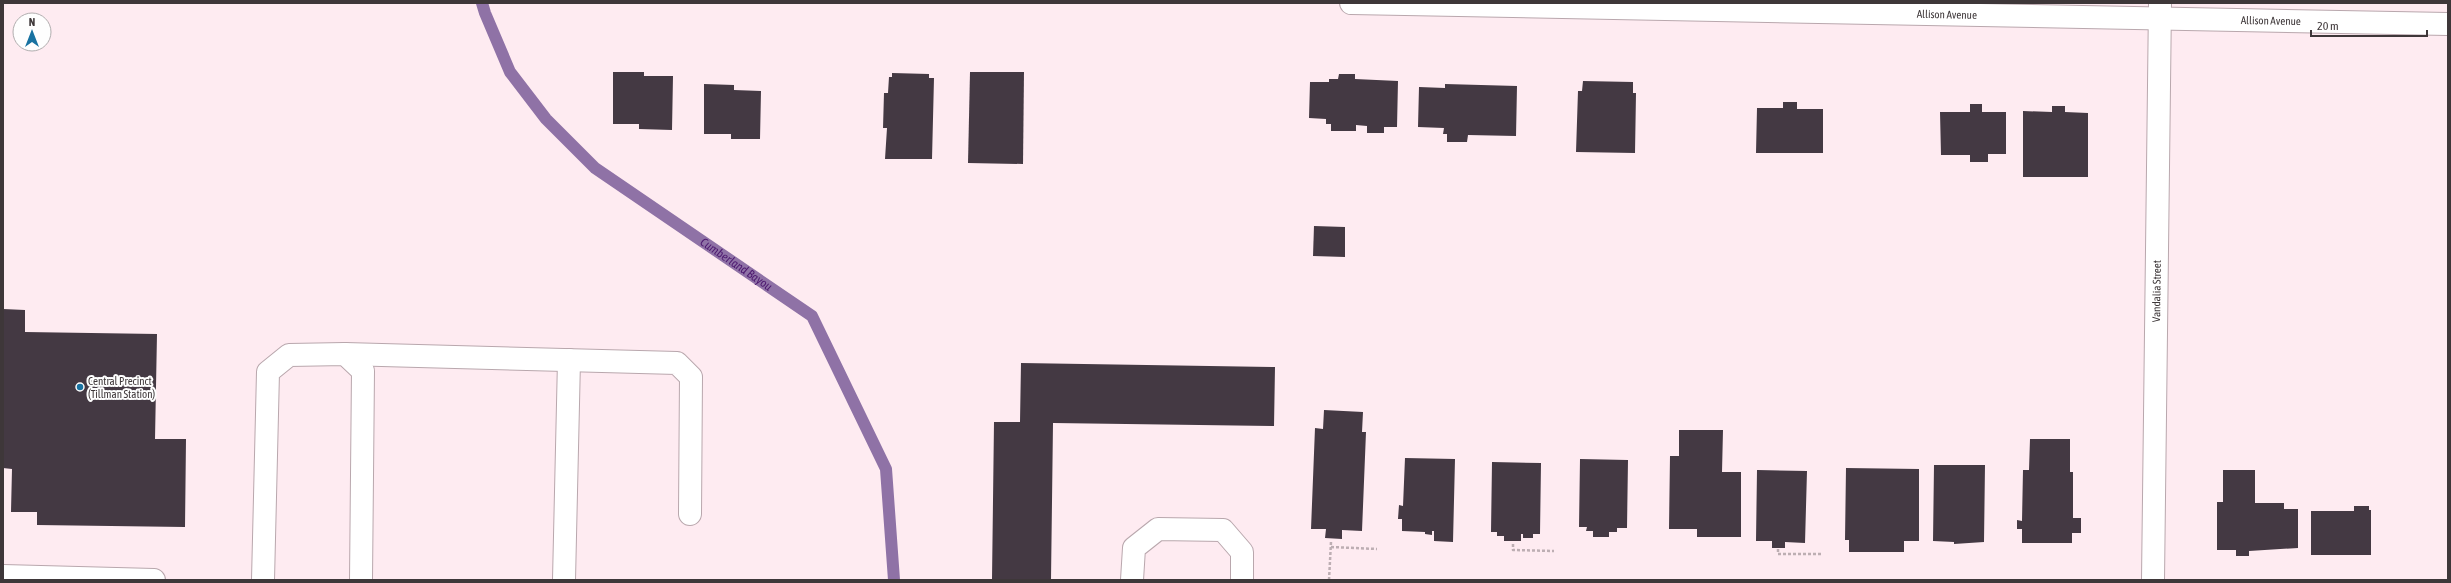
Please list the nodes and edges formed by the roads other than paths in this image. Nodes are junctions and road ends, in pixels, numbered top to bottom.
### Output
1 (1351, 3) edge
2 (2160, 10) edge
3 (2448, 24) edge
4 (345, 354) junction
5 (569, 360) junction
6 (690, 514) dead end
7 (3, 576) edge
8 (154, 580) edge
9 (263, 580) edge
10 (361, 580) edge
11 (564, 580) edge
12 (1132, 580) edge
13 (1242, 580) edge
14 (2152, 580) edge

1 - 2 street, Allison Avenue
2 - 3 street, Allison Avenue
2 - 14 street, Vandalia Street
4 - 5 street
4 - 9 street
4 - 10 street
5 - 6 street
5 - 11 street
7 - 8 street
12 - 13 street

